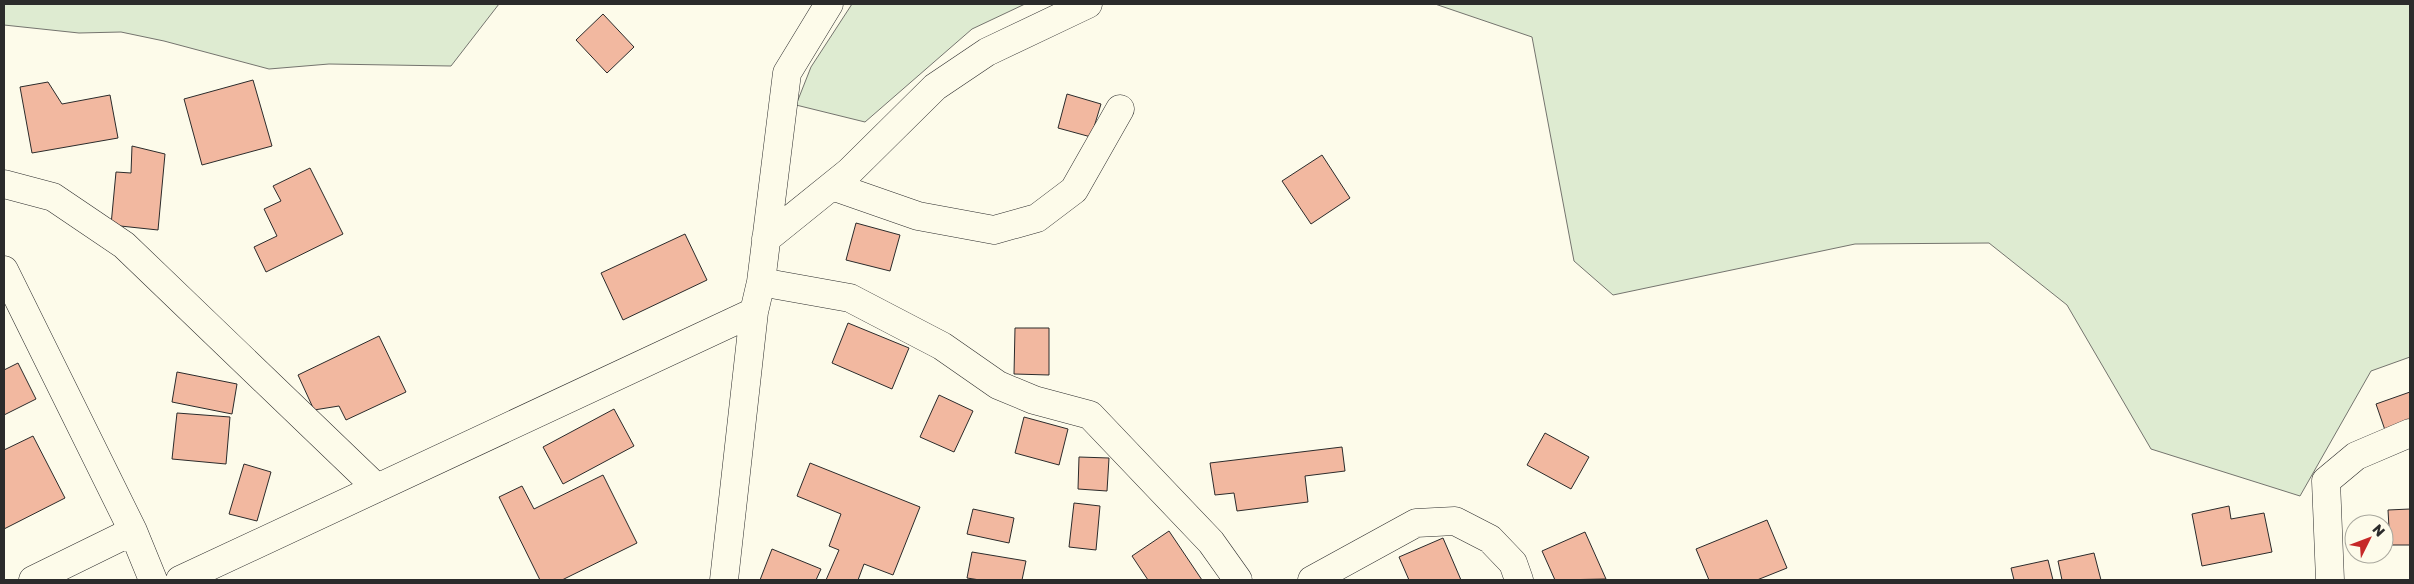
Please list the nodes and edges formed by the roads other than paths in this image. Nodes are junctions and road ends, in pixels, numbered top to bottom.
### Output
1 (829, 4) edge
2 (1088, 4) edge
3 (1120, 109) dead end
4 (4, 184) edge
5 (832, 186) junction
6 (766, 239) junction
7 (4, 270) edge
8 (761, 282) junction
9 (754, 312) junction
10 (2410, 433) edge
11 (376, 488) junction
12 (134, 531) junction
13 (33, 580) edge
14 (153, 580) edge
15 (180, 580) edge
16 (724, 580) edge
17 (1238, 580) edge
18 (1312, 580) edge
19 (1519, 580) edge
20 (2330, 580) edge

1 - 6 street
2 - 5 street
3 - 5 street
4 - 11 street
5 - 6 street
6 - 8 street
7 - 12 street
8 - 9 street
8 - 17 street
9 - 11 street
9 - 16 street
10 - 20 street
11 - 15 street
12 - 13 street
12 - 14 street
18 - 19 street

